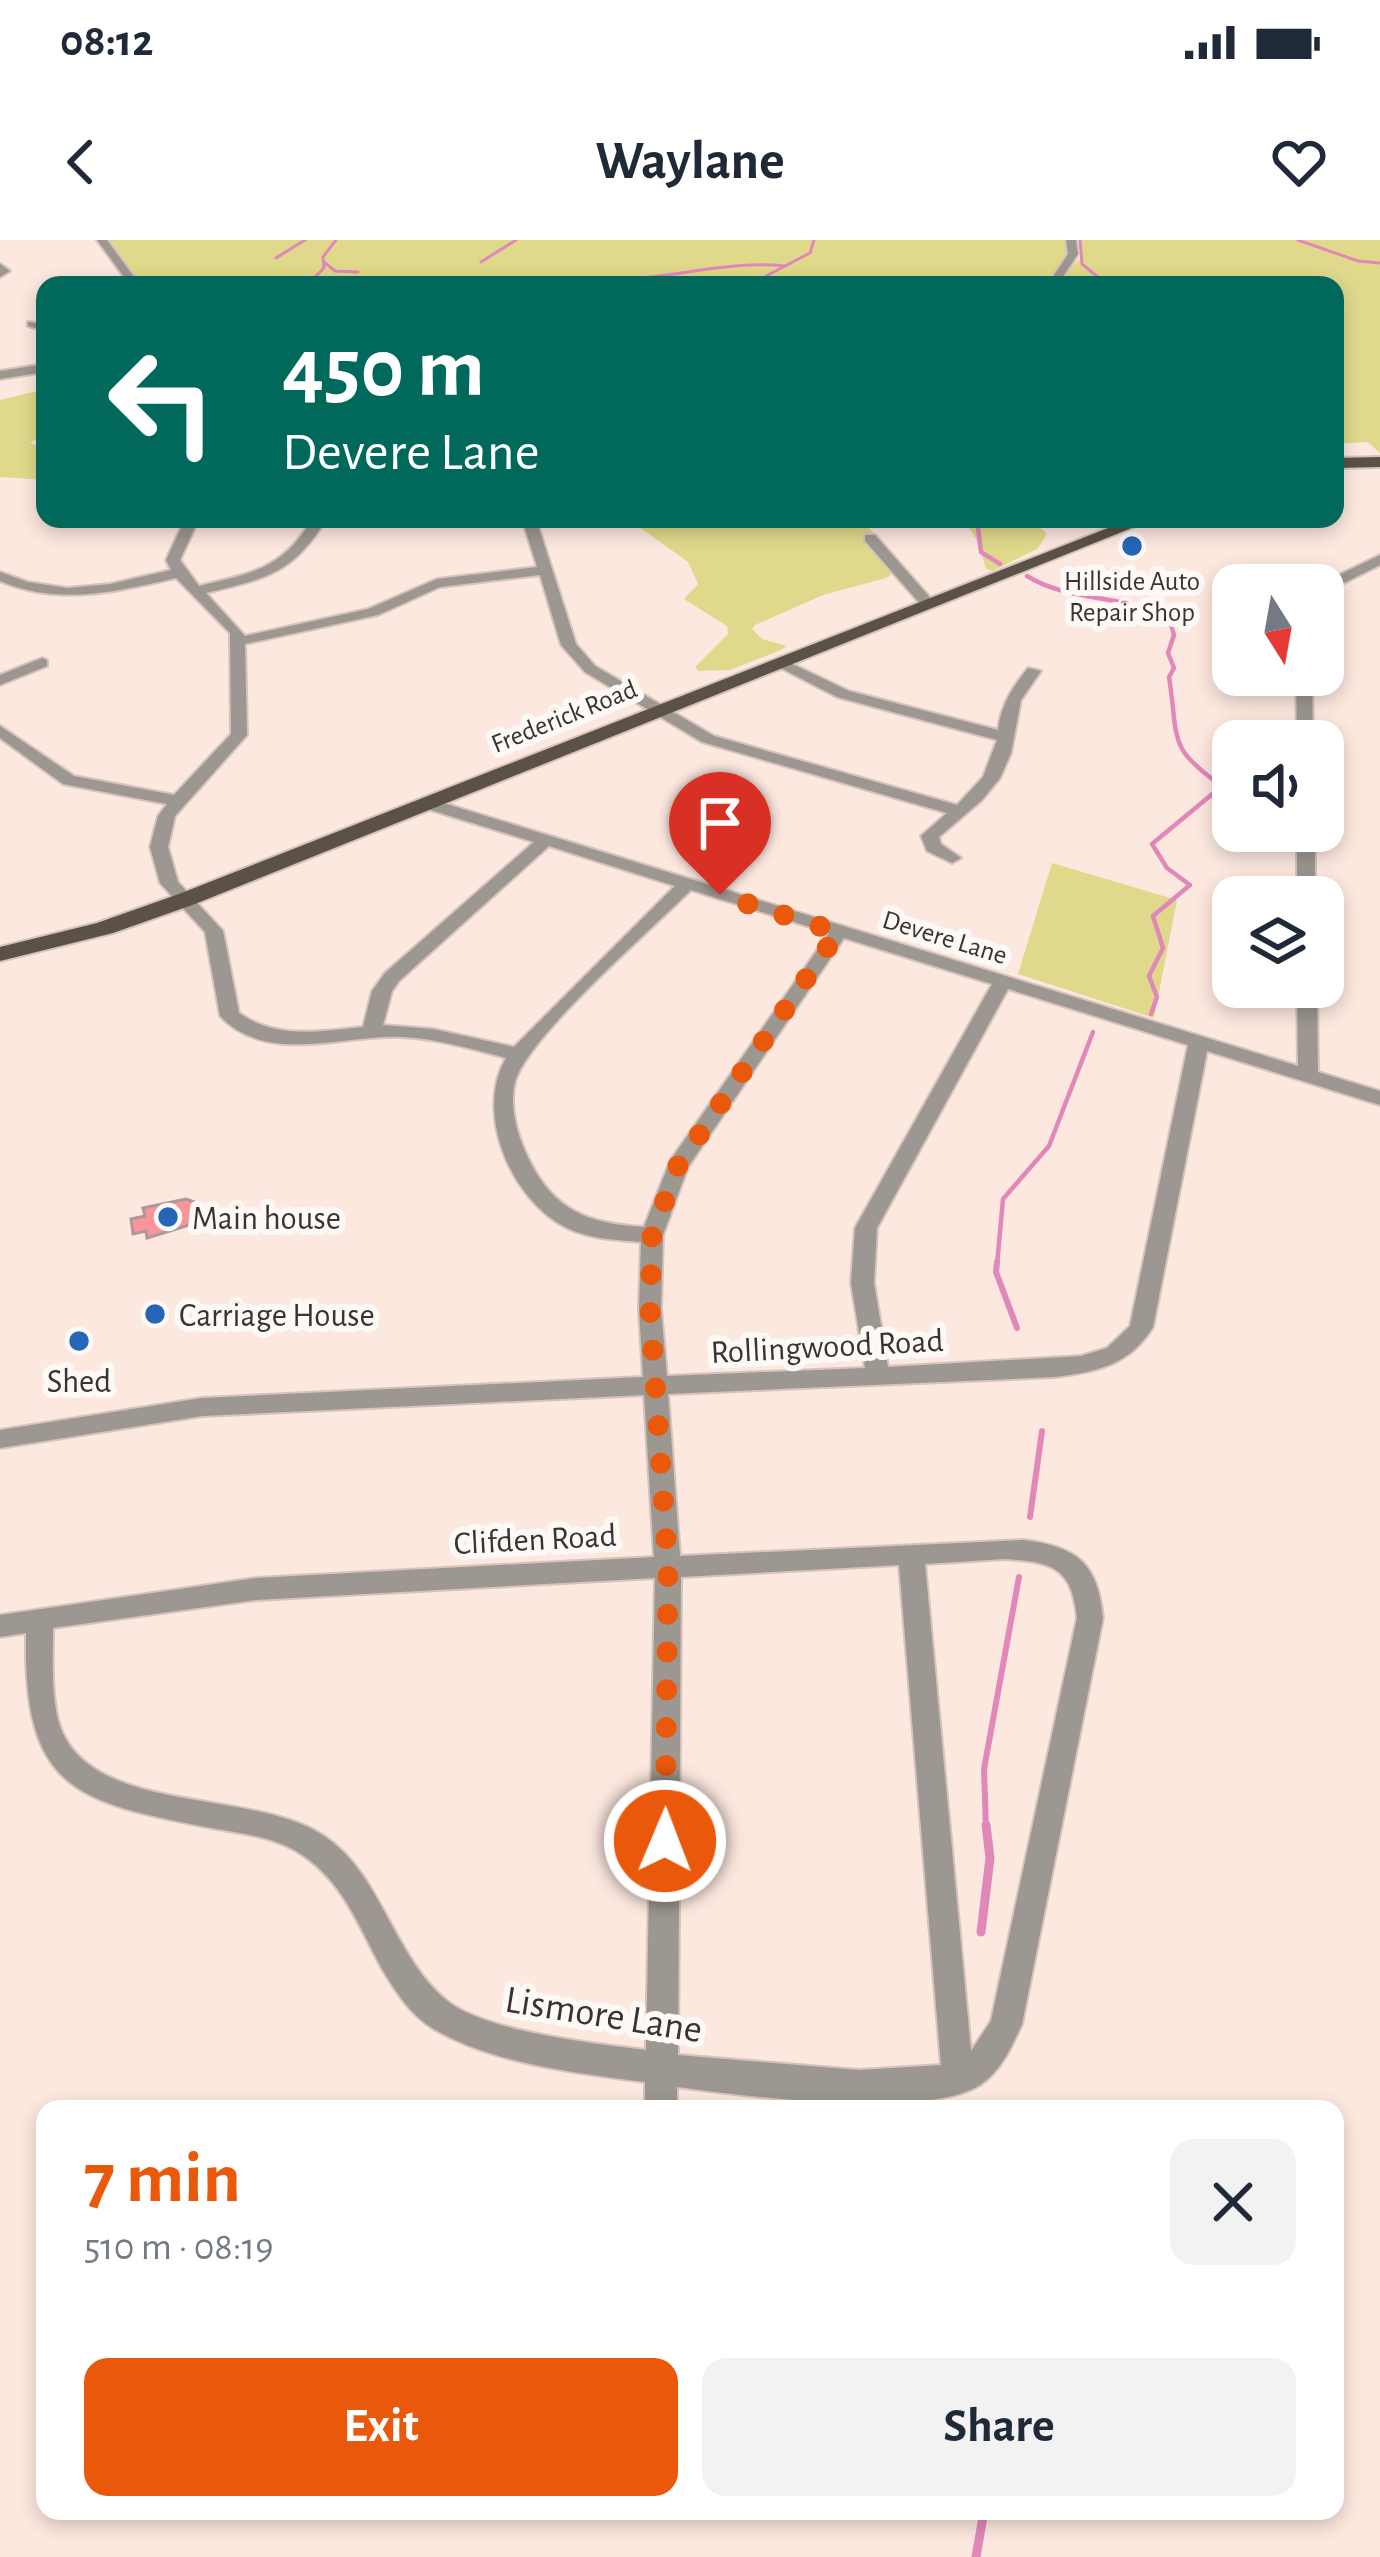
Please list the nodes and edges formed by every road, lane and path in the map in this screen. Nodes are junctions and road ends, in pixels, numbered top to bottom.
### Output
1 (102, 240) edge
2 (1071, 240) edge
3 (128, 276) edge
4 (1058, 276) edge
5 (36, 369) edge
6 (0, 375) edge
7 (1380, 462) edge
8 (1344, 463) edge
9 (187, 528) edge
10 (315, 528) edge
11 (532, 528) edge
12 (1119, 528) edge
13 (869, 538) dead end
14 (1380, 560) edge
15 (545, 570) junction
16 (179, 573) junction
17 (0, 577) edge
18 (1344, 578) edge
19 (198, 591) junction
20 (928, 604) junction
21 (238, 641) junction
22 (42, 663) dead end
23 (779, 663) junction
24 (1033, 671) dead end
25 (0, 680) edge
26 (656, 712) junction
27 (0, 731) edge
28 (1002, 736) junction
29 (178, 801) junction
30 (427, 803) junction
31 (958, 811) junction
32 (548, 838) junction
33 (952, 858) dead end
34 (687, 884) junction
35 (187, 898) junction
36 (838, 932) junction
37 (0, 954) edge
38 (1002, 983) junction
39 (1307, 1008) edge
40 (372, 1030) junction
41 (1198, 1044) junction
42 (517, 1054) junction
43 (1308, 1077) junction
44 (1380, 1098) edge
45 (652, 1235) junction
46 (878, 1376) junction
47 (657, 1386) junction
48 (0, 1439) edge
49 (911, 1556) junction
50 (668, 1568) junction
51 (40, 1619) junction
52 (0, 1626) edge
53 (662, 2069) junction
54 (958, 2078) junction
55 (661, 2100) edge

1 - 3 street
2 - 4 street
5 - 6 street
7 - 8 main road
9 - 16 street
10 - 19 street
11 - 15 street
12 - 20 main road, Frederick Road
13 - 20 street
14 - 18 street
15 - 21 street
15 - 26 street
16 - 17 street
16 - 19 street
19 - 21 street
20 - 23 main road, Frederick Road
21 - 29 street
22 - 25 street
23 - 26 main road, Frederick Road
23 - 28 street
24 - 28 street
26 - 30 main road, Frederick Road
26 - 31 street
27 - 29 street
28 - 31 street
29 - 35 street
30 - 32 street, Devere Lane
30 - 35 main road, Frederick Road
31 - 33 street
32 - 34 street, Devere Lane
32 - 40 street
34 - 36 street, Devere Lane
34 - 42 street
35 - 37 main road, Frederick Road
35 - 40 street
36 - 38 street, Devere Lane
36 - 45 street
38 - 41 street, Devere Lane
38 - 46 street
39 - 43 street
40 - 42 street
41 - 43 street, Devere Lane
41 - 46 street, Rollingwood Road
42 - 45 street
43 - 44 street, Devere Lane
45 - 47 street
46 - 47 street, Rollingwood Road
47 - 48 street, Rollingwood Road
47 - 50 street
49 - 50 street, Clifden Road
49 - 54 street
49 - 54 street, Clifden Road
50 - 51 street, Clifden Road
50 - 53 street
51 - 52 street, Clifden Road
51 - 53 street, Lismore Lane
53 - 54 street, Lismore Lane
53 - 55 street

